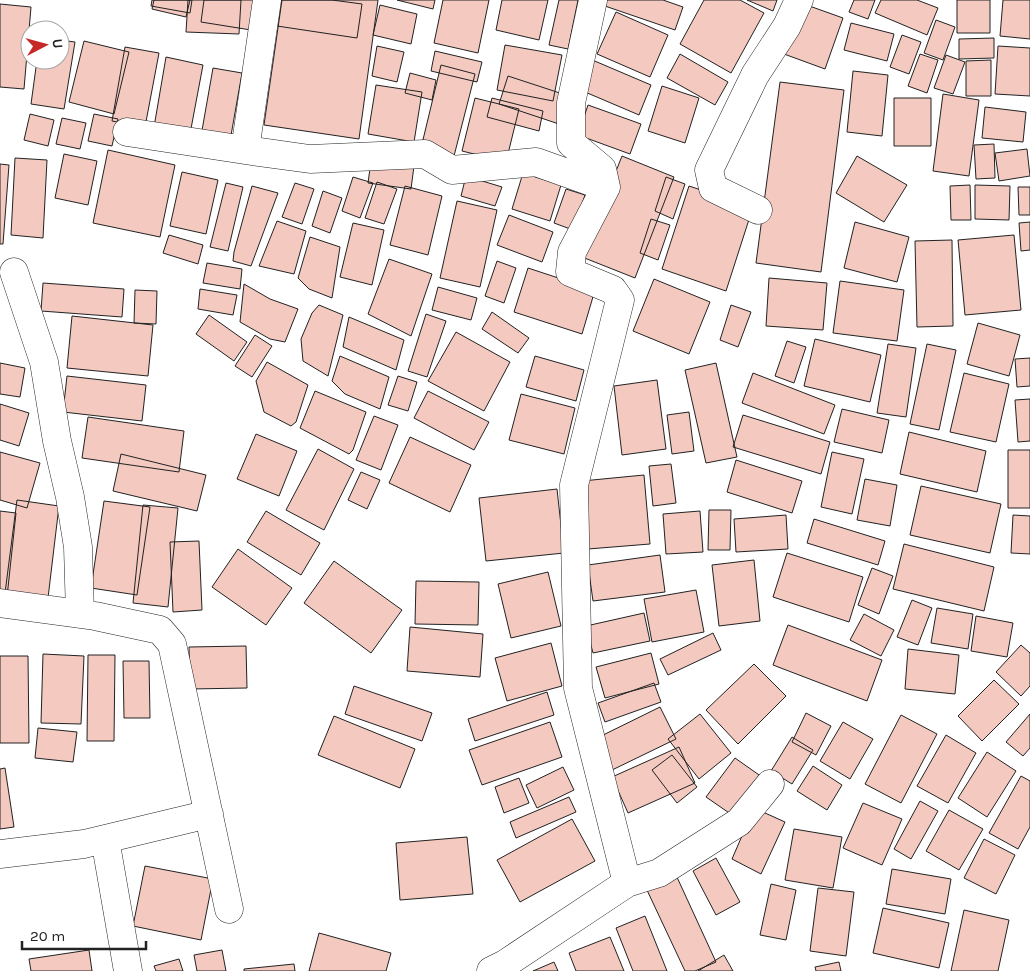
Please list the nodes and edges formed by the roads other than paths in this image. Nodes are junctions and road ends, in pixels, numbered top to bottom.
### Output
1 (267, 0) edge
2 (593, 0) edge
3 (799, 0) edge
4 (128, 132) dead end
5 (245, 150) junction
6 (606, 187) junction
7 (758, 210) dead end
8 (14, 272) dead end
9 (0, 603) edge
10 (80, 614) junction
11 (770, 784) dead end
12 (209, 814) junction
13 (105, 839) junction
14 (0, 854) edge
15 (627, 883) junction
16 (229, 909) dead end
17 (128, 971) edge
18 (491, 971) edge

1 - 5 street
2 - 6 street
3 - 7 street
4 - 5 street
5 - 6 street
6 - 15 street
8 - 10 street
9 - 10 street
10 - 12 street
11 - 15 street
12 - 13 street
12 - 16 street
13 - 14 street
13 - 17 street
15 - 18 street

